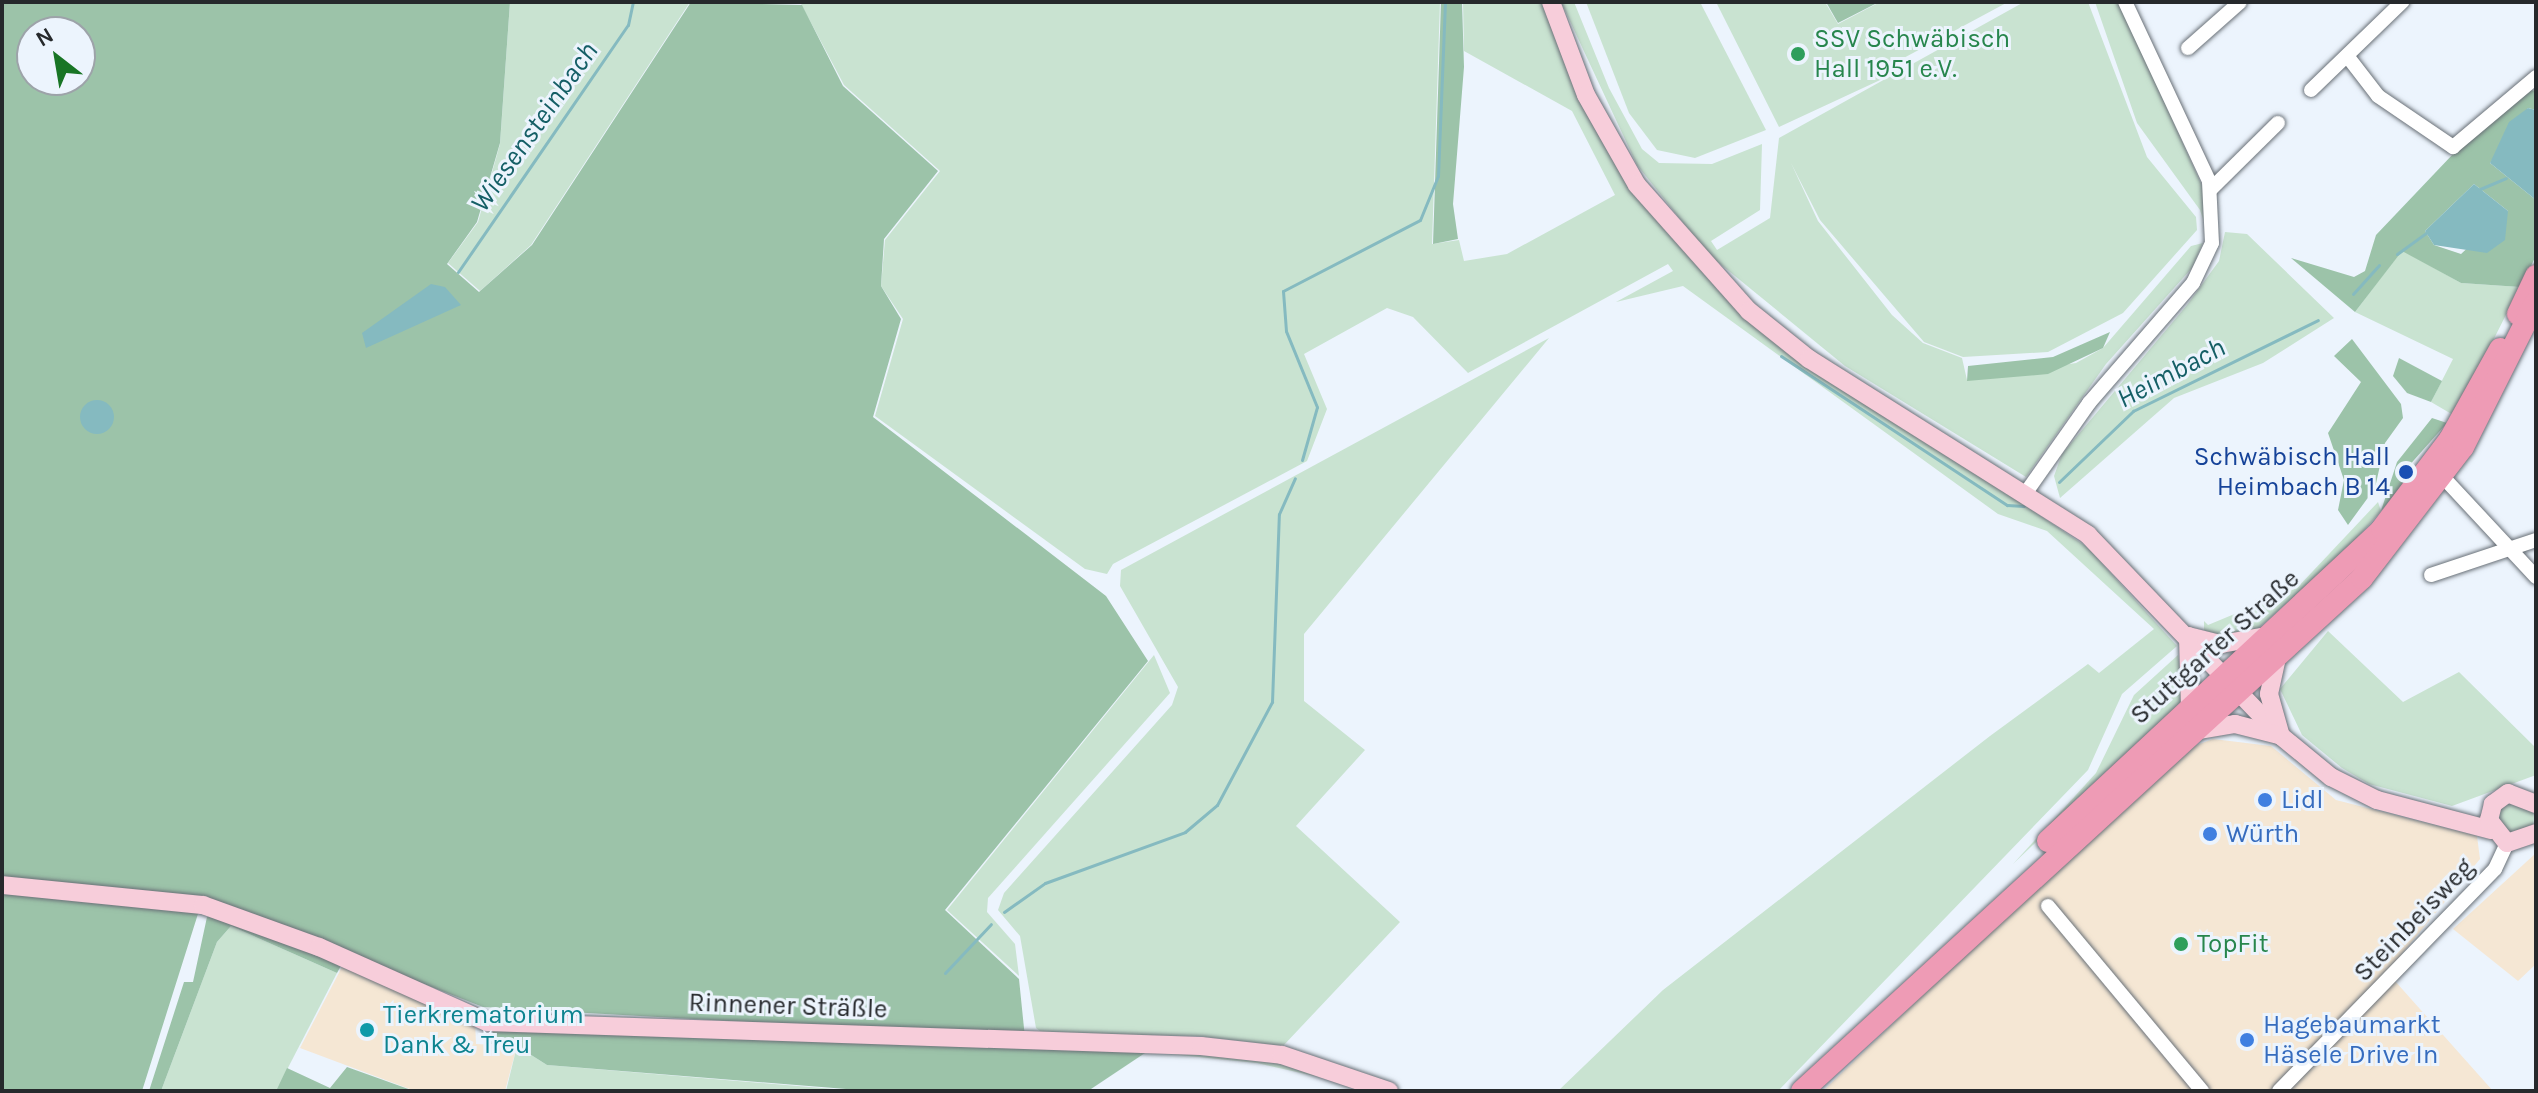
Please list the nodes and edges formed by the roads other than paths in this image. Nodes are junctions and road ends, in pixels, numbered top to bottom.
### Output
1 (1551, 2) edge
2 (2125, 2) edge
3 (2240, 2) edge
4 (2402, 2) edge
5 (2188, 48) dead end
6 (2348, 57) junction
7 (2536, 77) edge
8 (2311, 90) dead end
9 (2278, 123) dead end
10 (2211, 189) junction
11 (2536, 276) edge
12 (2536, 302) edge
13 (2443, 477) junction
14 (2027, 491) junction
15 (2536, 540) edge
16 (2513, 548) junction
17 (2431, 575) dead end
18 (2536, 577) edge
19 (2192, 640) junction
20 (2274, 644) junction
21 (2225, 678) junction
22 (2190, 706) junction
23 (2188, 733) junction
24 (2281, 736) junction
25 (2534, 796) edge
26 (2496, 800) junction
27 (2453, 816) junction
28 (2491, 830) junction
29 (2536, 833) edge
30 (2507, 843) junction
31 (2, 885) edge
32 (2048, 906) dead end
33 (1877, 1020) junction
34 (1389, 1091) edge
35 (1802, 1091) edge
36 (2202, 1091) edge
37 (2279, 1091) edge

1 - 14 street
2 - 10 street
3 - 5 street
4 - 6 street
6 - 7 street
6 - 8 street
9 - 10 street
10 - 14 street
11 - 20 main road, Stuttgarter Straße
12 - 13 main road, Stuttgarter Straße
13 - 16 street
13 - 20 main road, Stuttgarter Straße
14 - 19 street
15 - 16 street
16 - 17 street
16 - 18 street
19 - 20 street
19 - 21 street
19 - 22 street
20 - 21 main road, Stuttgarter Straße
20 - 24 street
21 - 22 main road, Stuttgarter Straße
21 - 23 main road, Stuttgarter Straße
21 - 24 street
22 - 33 main road, Stuttgarter Straße
23 - 24 street
23 - 33 main road, Stuttgarter Straße
24 - 27 street
25 - 26 street
26 - 27 street
26 - 28 street
27 - 28 street
28 - 30 street
29 - 30 street
30 - 37 street, Steinbeisweg
31 - 34 street, Rinnener Sträßle
32 - 36 street
33 - 35 main road, Stuttgarter Straße

